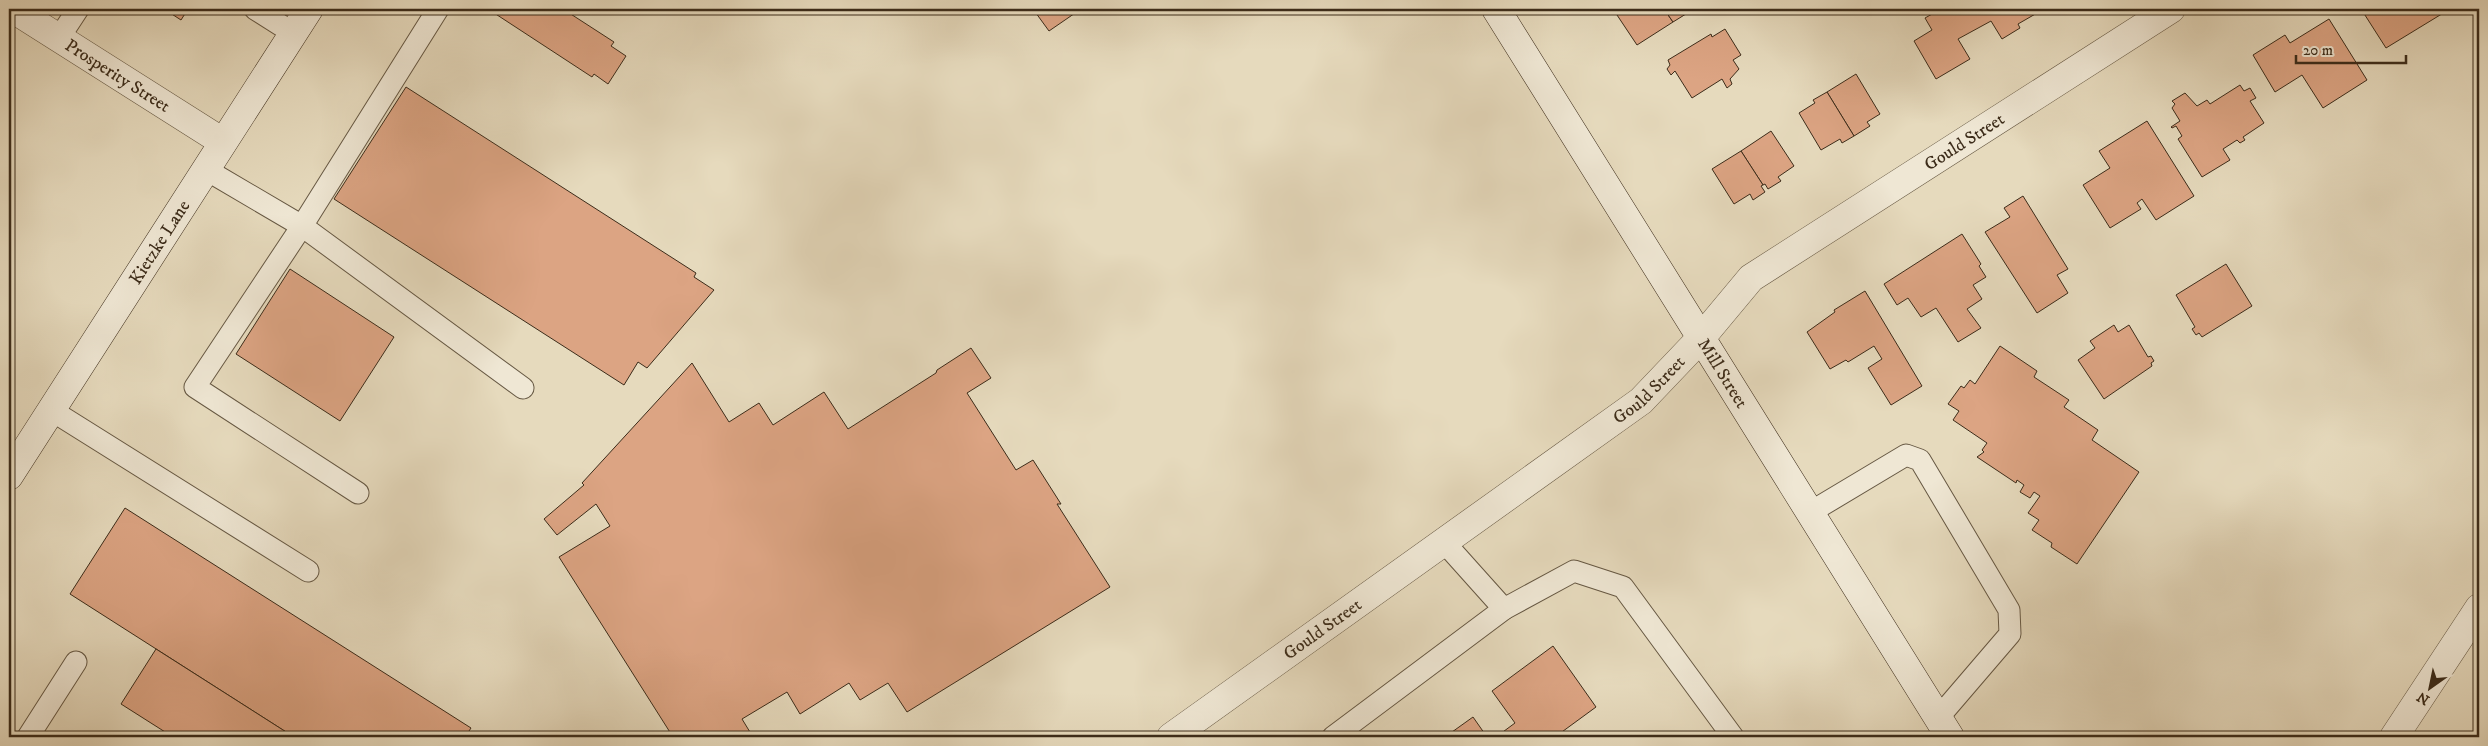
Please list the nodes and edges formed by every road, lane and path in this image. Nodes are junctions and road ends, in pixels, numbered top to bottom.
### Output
1 (13, 9) edge
2 (78, 9) edge
3 (255, 9) edge
4 (309, 9) edge
5 (438, 9) edge
6 (1496, 9) edge
7 (2160, 12) edge
8 (293, 33) junction
9 (60, 38) junction
10 (223, 142) junction
11 (206, 169) junction
12 (302, 226) junction
13 (1701, 338) junction
14 (523, 388) dead end
15 (50, 410) junction
16 (9, 476) edge
17 (358, 493) dead end
18 (1809, 513) junction
19 (1444, 542) junction
20 (308, 571) dead end
21 (2479, 608) edge
22 (1504, 609) junction
23 (76, 662) dead end
24 (1944, 728) edge
25 (2403, 734) edge
26 (28, 737) edge
27 (1171, 737) edge
28 (1333, 737) edge
29 (1733, 737) edge

1 - 9 street, Prosperity Street
2 - 9 lane
3 - 8 lane
4 - 8 street, Kietzke Lane
5 - 12 lane
6 - 13 street, Mill Street
7 - 13 street, Gould Street
8 - 10 street, Kietzke Lane
9 - 10 street, Prosperity Street
10 - 11 street, Kietzke Lane
11 - 12 lane
11 - 15 street, Kietzke Lane
12 - 14 lane
12 - 17 lane
13 - 18 street, Mill Street
13 - 19 street, Gould Street
15 - 16 street, Kietzke Lane
15 - 20 lane
18 - 24 street, Mill Street
18 - 24 lane
19 - 22 lane
19 - 27 street, Gould Street
21 - 25 street
22 - 28 lane
22 - 29 lane
23 - 26 lane

